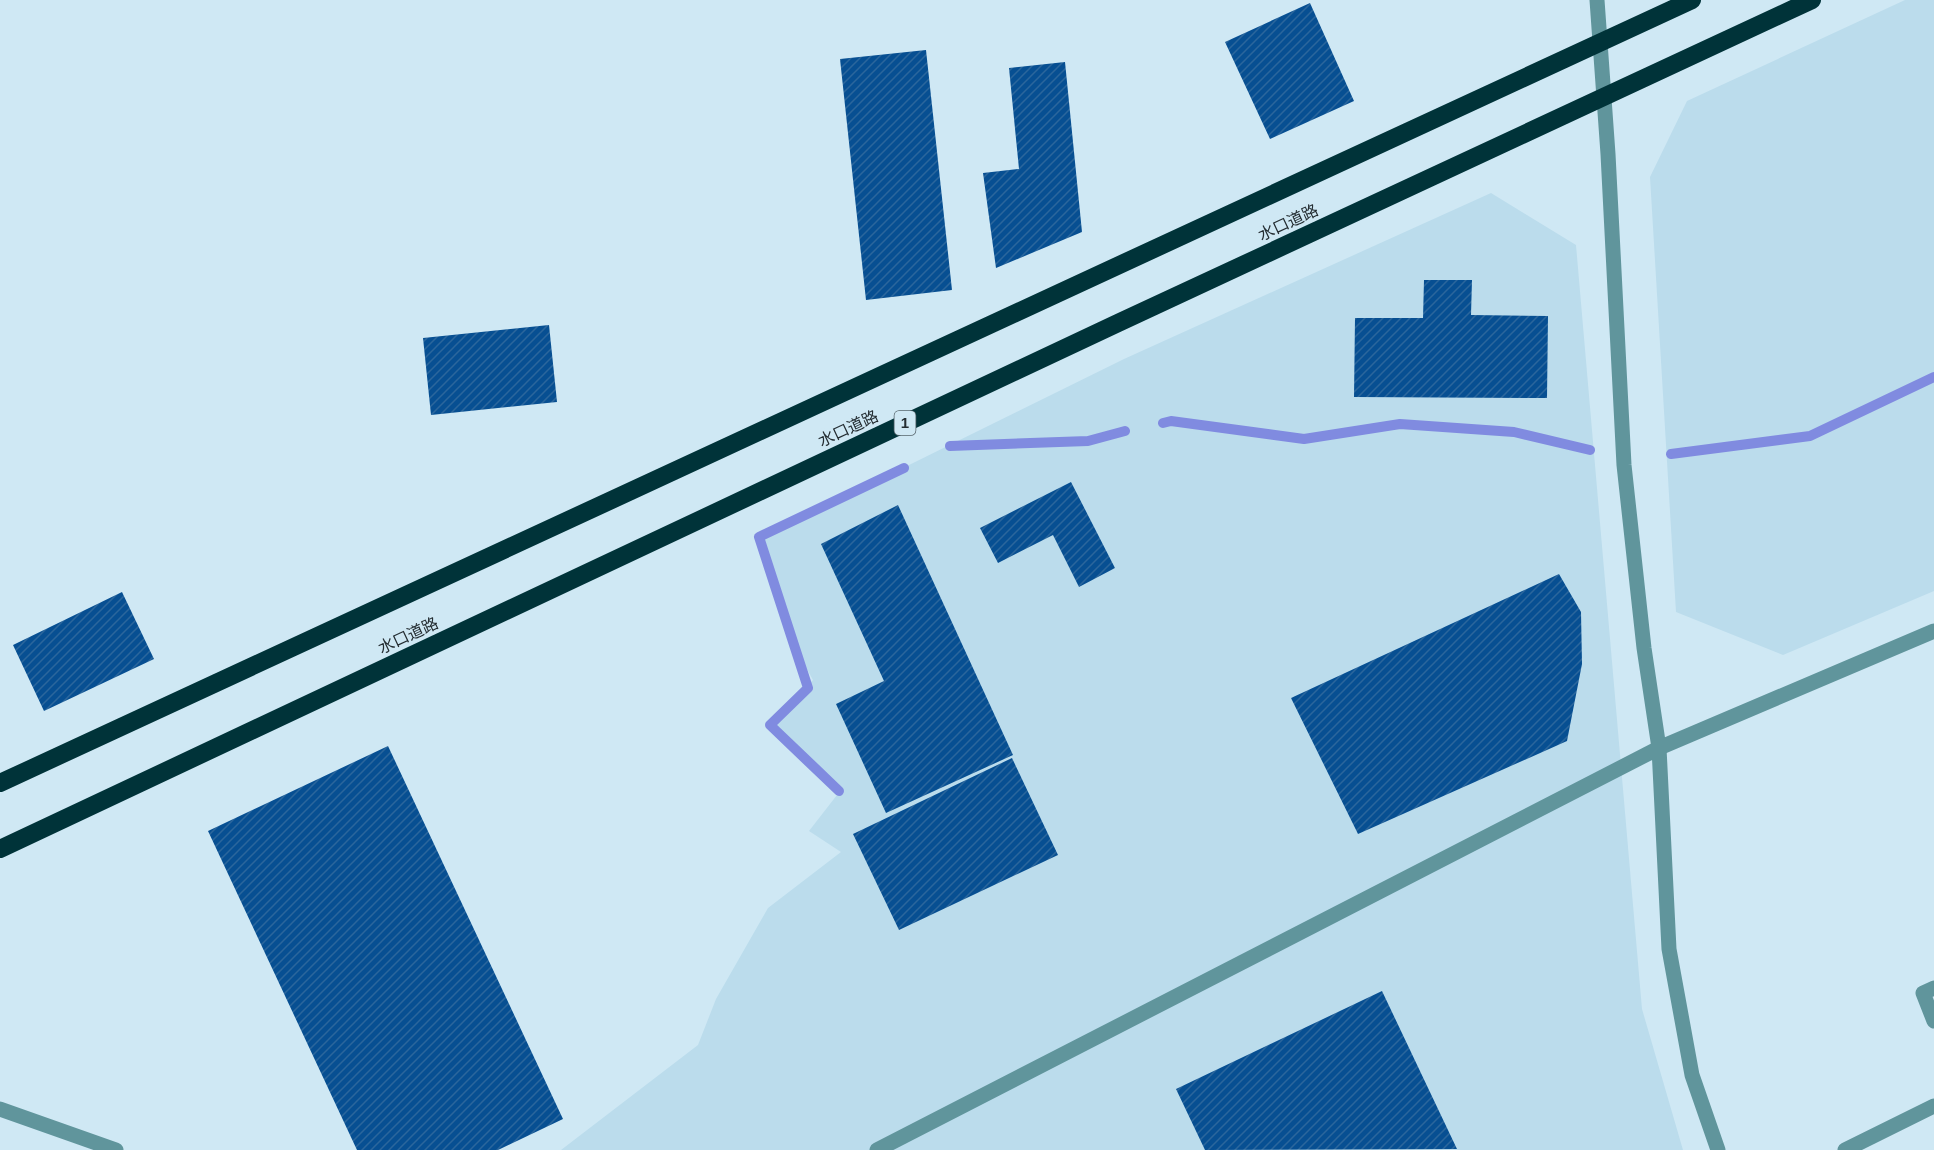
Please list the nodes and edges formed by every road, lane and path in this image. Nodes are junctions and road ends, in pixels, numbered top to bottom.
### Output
1 (1597, 0) edge
2 (1692, 0) edge
3 (1812, 0) edge
4 (1600, 44) junction
5 (1604, 96) junction
6 (1934, 631) edge
7 (1659, 748) junction
8 (0, 783) edge
9 (0, 849) edge
10 (1934, 988) edge
11 (1934, 1021) edge
12 (1934, 1107) edge
13 (0, 1109) edge
14 (116, 1150) edge
15 (877, 1150) edge
16 (1718, 1150) edge
17 (1845, 1150) edge

1 - 4 street
2 - 4 highway, 水口道路
3 - 5 highway, 水口道路 / 1
4 - 5 street
4 - 8 highway, 水口道路
5 - 7 street
5 - 9 highway, 水口道路 / 1
6 - 7 street
7 - 15 street
7 - 16 street
10 - 11 street
12 - 17 street
13 - 14 street

